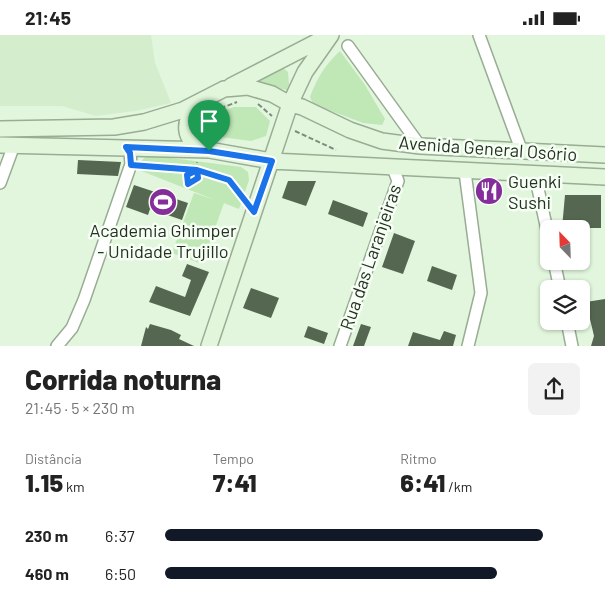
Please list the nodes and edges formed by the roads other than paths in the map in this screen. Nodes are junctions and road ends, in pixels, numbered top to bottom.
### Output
1 (330, 35) edge
2 (479, 35) edge
3 (348, 46) dead end
4 (224, 89) junction
5 (200, 103) junction
6 (290, 104) junction
7 (0, 129) edge
8 (7, 145) edge
9 (420, 146) junction
10 (126, 147) junction
11 (209, 151) junction
12 (522, 152) junction
13 (605, 155) edge
14 (272, 161) junction
15 (394, 168) junction
16 (465, 172) junction
17 (535, 175) junction
18 (605, 177) edge
19 (0, 183) edge
20 (545, 220) edge
21 (569, 330) edge
22 (57, 346) edge
23 (209, 346) edge
24 (340, 346) edge
25 (468, 346) edge
26 (572, 346) edge

1 - 4 main road
1 - 6 main road
2 - 12 street
3 - 9 street
4 - 5 main road, Avenida General Osório
4 - 6 main road, Avenida General Osório
5 - 7 main road, Avenida General Osório
5 - 11 main road
6 - 9 main road, Avenida General Osório
6 - 14 main road
8 - 10 main road, Avenida General Osório
8 - 19 street
9 - 12 main road, Avenida General Osório
10 - 11 main road, Avenida General Osório
10 - 22 street
11 - 14 main road, Avenida General Osório
12 - 13 main road, Avenida General Osório
14 - 15 main road, Avenida General Osório
14 - 23 main road
15 - 16 main road, Avenida General Osório
15 - 24 street, Rua das Laranjeiras
16 - 17 main road, Avenida General Osório
16 - 25 street
17 - 18 main road, Avenida General Osório
17 - 20 street
21 - 26 street

